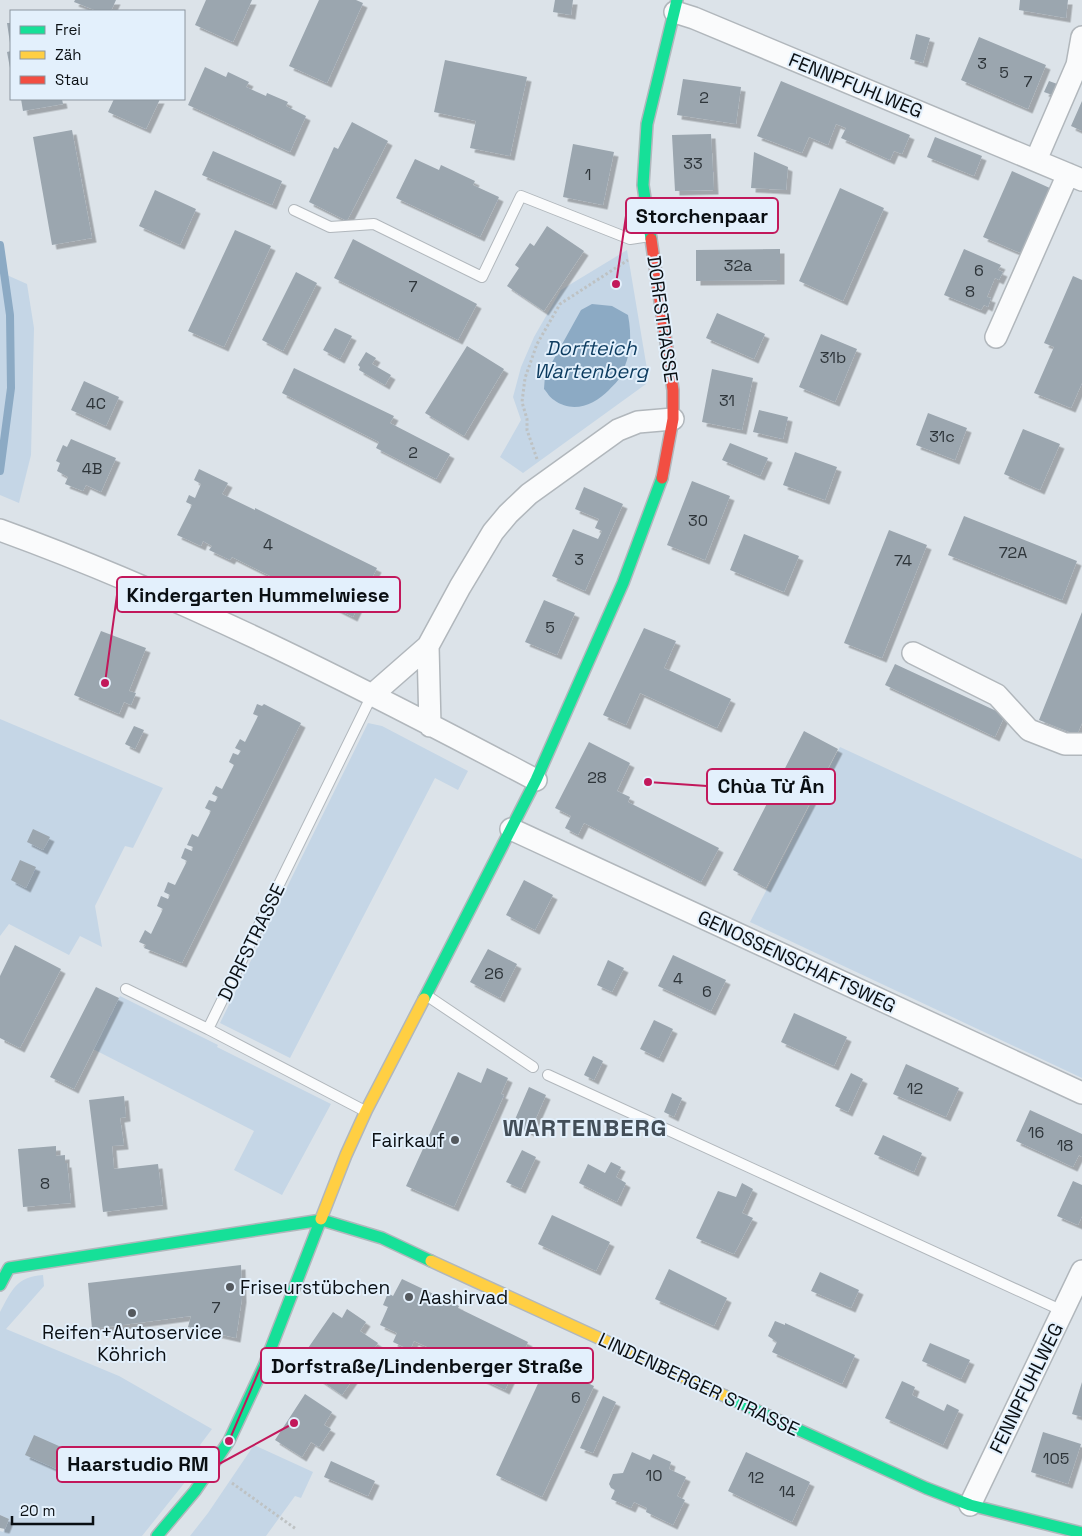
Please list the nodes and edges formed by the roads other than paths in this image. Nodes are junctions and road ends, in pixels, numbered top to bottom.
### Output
1 (676, 6) edge
2 (1082, 38) edge
3 (1036, 160) junction
4 (1075, 177) edge
5 (294, 210) dead end
6 (651, 236) junction
7 (996, 337) dead end
8 (673, 419) junction
9 (0, 530) edge
10 (428, 646) junction
11 (913, 653) dead end
12 (372, 695) junction
13 (430, 726) junction
14 (1082, 744) edge
15 (536, 780) junction
16 (511, 829) junction
17 (126, 989) dead end
18 (426, 995) junction
19 (208, 1030) junction
20 (533, 1067) dead end
21 (548, 1075) dead end
22 (1082, 1094) edge
23 (366, 1111) junction
24 (322, 1220) junction
25 (1082, 1271) edge
26 (0, 1285) edge
27 (1063, 1311) junction
28 (970, 1505) junction
29 (1082, 1533) edge
30 (157, 1536) edge

1 - 3 street, FENNPFUHLWEG
1 - 6 main road, DORFSTRASSE
2 - 3 street
3 - 4 street, FENNPFUHLWEG
4 - 7 street, FENNPFUHLWEG
5 - 6 lane
6 - 8 main road, DORFSTRASSE
8 - 10 street, DORFSTRASSE
8 - 15 main road, DORFSTRASSE
9 - 12 street
10 - 12 street, DORFSTRASSE
10 - 13 street, DORFSTRASSE
11 - 14 street
12 - 13 street
12 - 19 lane, DORFSTRASSE
13 - 15 street
15 - 16 main road, DORFSTRASSE
16 - 18 main road, DORFSTRASSE
16 - 22 street, GENOSSENSCHAFTSWEG
17 - 19 lane
18 - 20 lane
18 - 23 main road, DORFSTRASSE
19 - 23 lane
21 - 27 lane
23 - 24 main road, DORFSTRASSE
24 - 26 main road
24 - 28 main road, LINDENBERGER STRASSE
24 - 30 main road, DORFSTRASSE
25 - 27 street, FENNPFUHLWEG
27 - 28 street, FENNPFUHLWEG
28 - 29 main road, LINDENBERGER STRASSE

